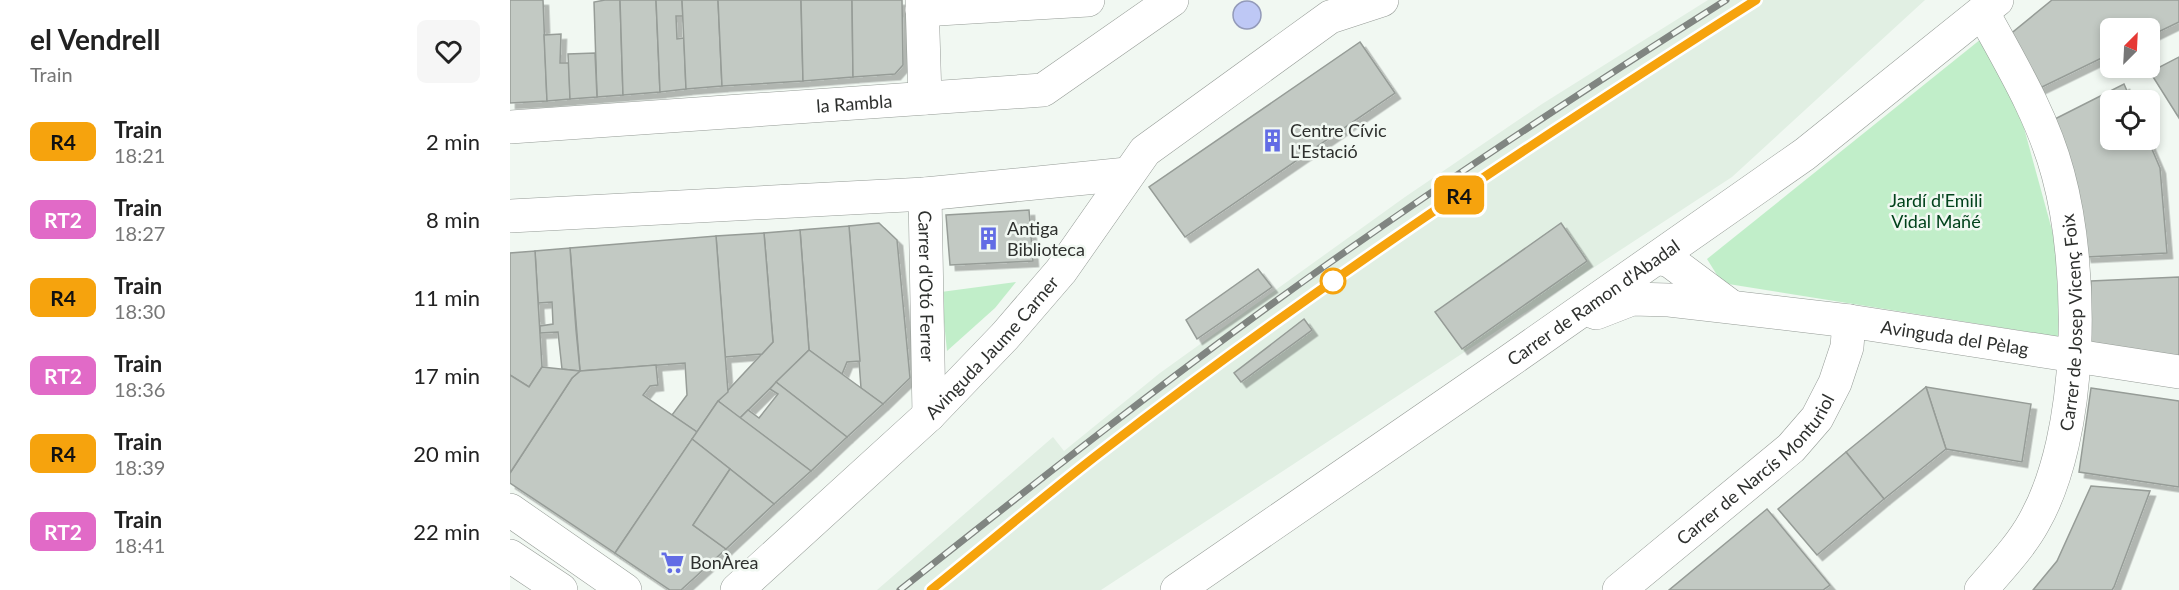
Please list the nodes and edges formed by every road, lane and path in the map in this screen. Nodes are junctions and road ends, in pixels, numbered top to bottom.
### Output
1 (1088, 0) edge
2 (1172, 0) edge
3 (1382, 0) edge
4 (922, 5) edge
5 (1990, 6) edge
6 (1330, 8) edge
7 (925, 98) junction
8 (510, 127) edge
9 (1127, 174) junction
10 (926, 194) junction
11 (510, 216) edge
12 (1657, 258) junction
13 (1731, 306) junction
14 (1850, 321) junction
15 (1545, 337) junction
16 (2073, 355) junction
17 (2179, 372) edge
18 (929, 414) junction
19 (510, 510) edge
20 (510, 556) edge
21 (561, 590) edge
22 (625, 590) edge
23 (737, 590) edge
24 (1177, 590) edge
25 (1619, 590) edge
26 (1981, 590) edge

1 - 4 street
2 - 7 street, la Rambla
3 - 6 street, Avinguda Jaume Carner
4 - 7 street
5 - 12 street, Carrer de Ramon d'Abadal
5 - 16 street, Carrer de Josep Vicenç Foix
6 - 9 street, Avinguda Jaume Carner
7 - 8 street, la Rambla
9 - 10 street
9 - 18 street, Avinguda Jaume Carner
10 - 11 street
10 - 18 street, Carrer d'Otó Ferrer
12 - 13 street, Avinguda del Pèlag
12 - 15 street, Carrer de Ramon d'Abadal
13 - 14 street, Avinguda del Pèlag
13 - 15 street, Avinguda del Pèlag
14 - 16 street, Avinguda del Pèlag
14 - 25 street, Carrer de Narcís Monturiol
15 - 24 street, Carrer de Ramon d'Abadal
16 - 17 street, Avinguda del Pèlag
16 - 26 street, Carrer de Josep Vicenç Foix
18 - 23 street, Avinguda Jaume Carner
19 - 22 street
20 - 21 street

